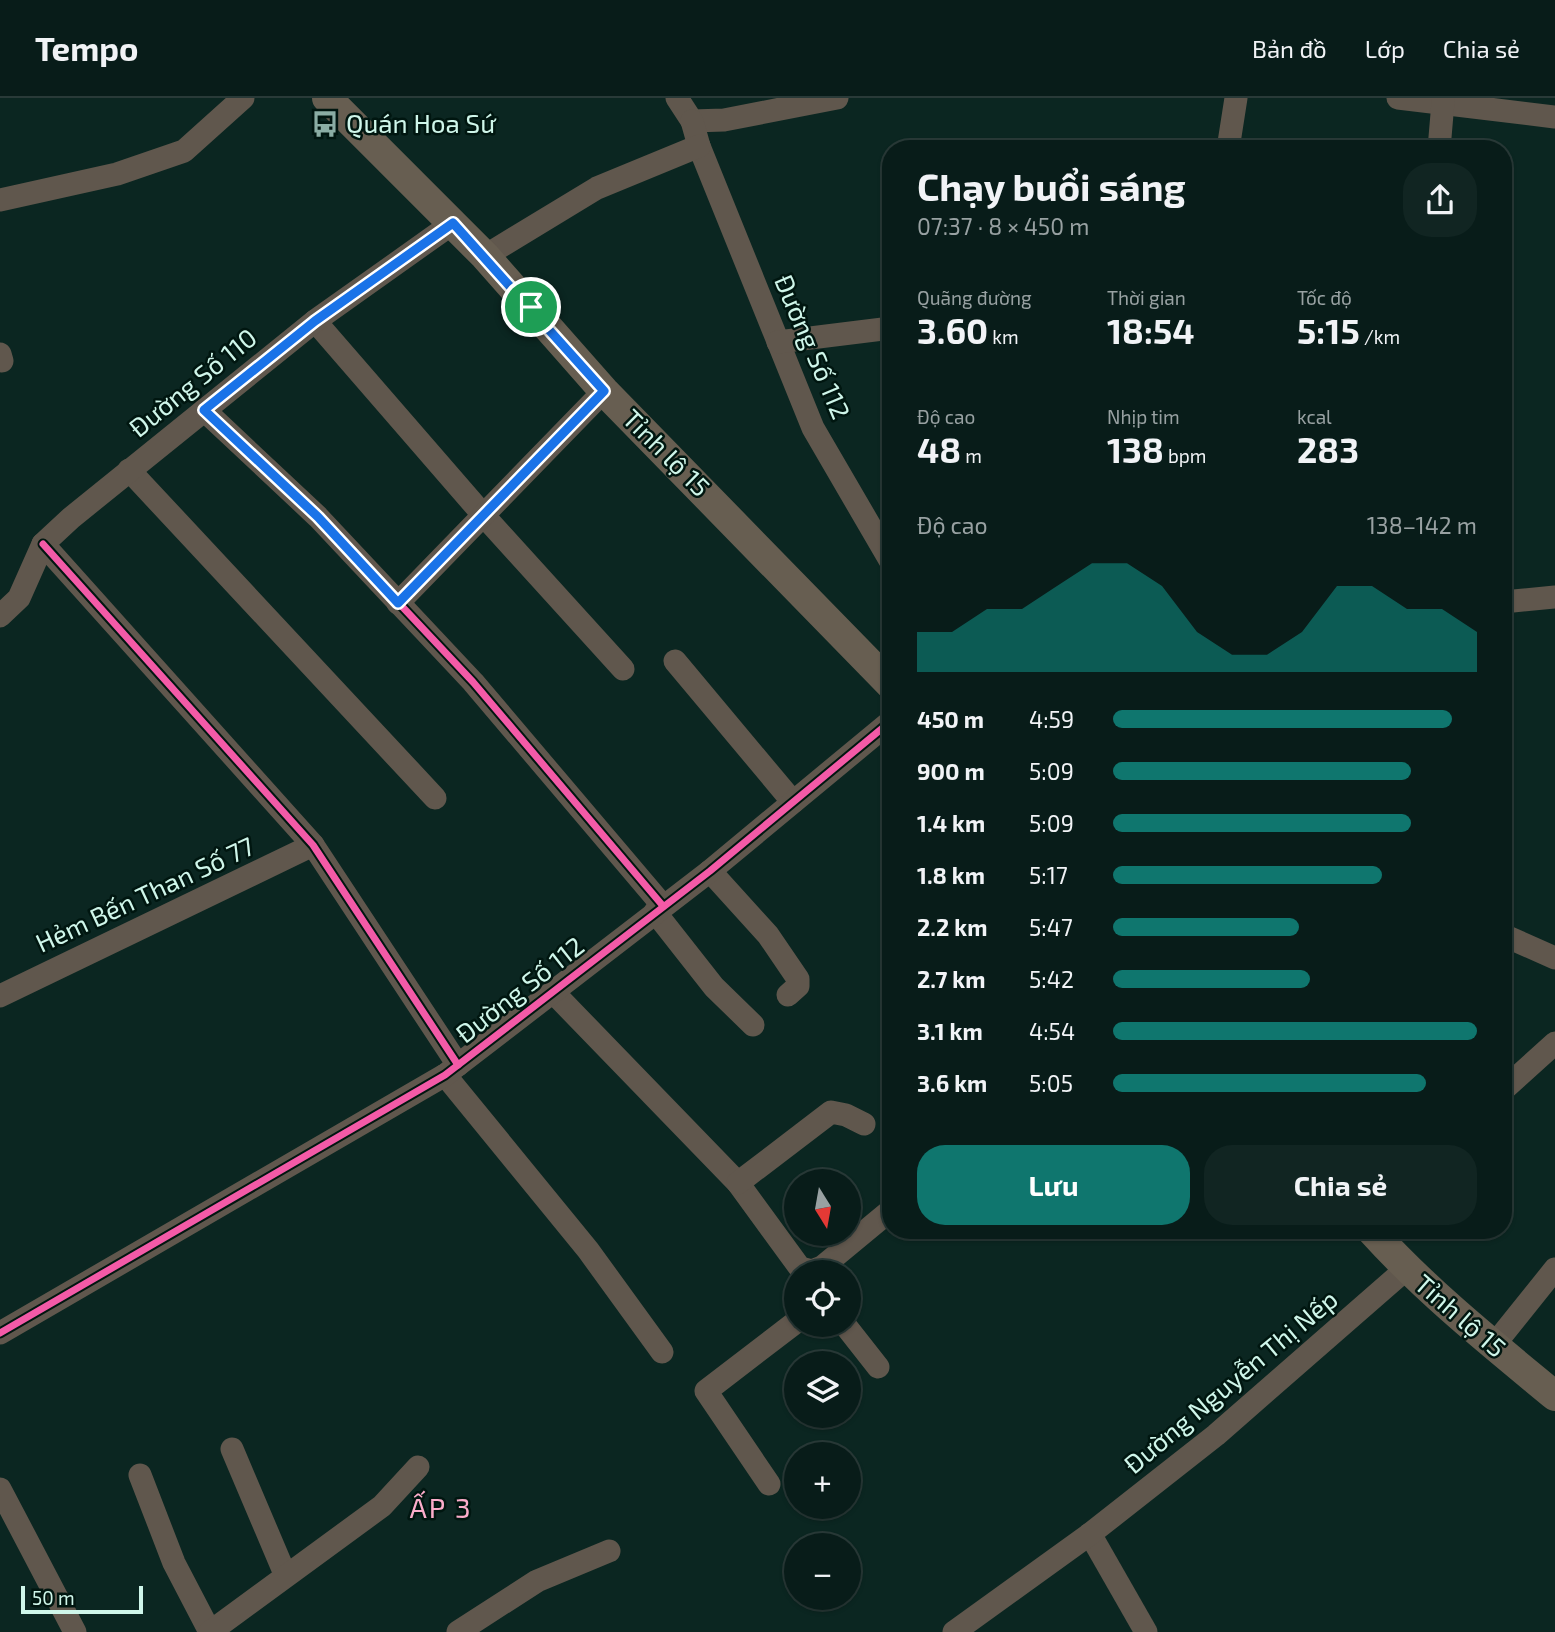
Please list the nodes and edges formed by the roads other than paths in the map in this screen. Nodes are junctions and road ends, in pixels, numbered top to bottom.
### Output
1 (243, 98) edge
2 (327, 98) edge
3 (677, 98) edge
4 (836, 98) edge
5 (1236, 98) edge
6 (1398, 98) edge
7 (1443, 103) junction
8 (1555, 117) edge
9 (692, 121) junction
10 (1229, 140) edge
11 (1440, 140) edge
12 (699, 146) junction
13 (0, 200) edge
14 (453, 223) junction
15 (485, 256) junction
16 (315, 321) junction
17 (882, 329) edge
18 (778, 342) junction
19 (604, 391) junction
20 (204, 410) junction
21 (130, 470) junction
22 (485, 517) junction
23 (43, 544) junction
24 (882, 547) edge
25 (1555, 597) edge
26 (1512, 601) edge
27 (398, 603) junction
28 (0, 616) edge
29 (675, 661) dead end
30 (623, 669) dead end
31 (882, 676) edge
32 (882, 728) edge
33 (435, 798) dead end
34 (793, 802) junction
35 (313, 845) junction
36 (710, 871) junction
37 (659, 909) junction
38 (1512, 939) edge
39 (1555, 958) edge
40 (553, 992) junction
41 (788, 995) dead end
42 (0, 996) edge
43 (753, 1026) dead end
44 (1555, 1043) edge
45 (452, 1070) junction
46 (1512, 1082) edge
47 (863, 1125) dead end
48 (738, 1183) junction
49 (882, 1217) edge
50 (1379, 1239) edge
51 (795, 1260) edge
52 (830, 1260) edge
53 (1406, 1269) junction
54 (1555, 1269) edge
55 (784, 1331) edge
56 (0, 1333) edge
57 (854, 1337) edge
58 (1494, 1345) junction
59 (662, 1352) dead end
60 (878, 1367) dead end
61 (1555, 1396) edge
62 (232, 1449) dead end
63 (418, 1467) dead end
64 (140, 1475) dead end
65 (769, 1483) dead end
66 (0, 1489) edge
67 (1090, 1534) junction
68 (609, 1551) dead end
69 (285, 1574) junction
70 (75, 1632) edge
71 (210, 1632) edge
72 (458, 1632) edge
73 (954, 1632) edge
74 (1146, 1632) edge

1 - 13 street
2 - 14 main road, Tỉnh lộ 15
3 - 9 street, Đường Số 112
4 - 9 street
5 - 10 street
6 - 7 street
7 - 8 street
7 - 11 street
9 - 12 street, Đường Số 112
12 - 15 street
12 - 18 street, Đường Số 112
14 - 15 main road, Tỉnh lộ 15
14 - 16 street, Đường Số 110
15 - 19 main road, Tỉnh lộ 15
16 - 20 street, Đường Số 110
16 - 22 street
17 - 18 street
18 - 24 street, Đường Số 112
19 - 22 street
19 - 31 main road, Tỉnh lộ 15
20 - 21 street, Đường Số 110
20 - 27 street
21 - 23 street, Đường Số 110
21 - 33 street
22 - 27 street
22 - 30 street
23 - 28 street, Đường Số 110
23 - 35 street
25 - 26 street
27 - 37 street
29 - 34 street
32 - 34 street, Đường Số 112
34 - 36 street, Đường Số 112
35 - 42 street, Hẻm Bến Than Số 77
35 - 45 street
36 - 37 street, Đường Số 112
36 - 41 street
37 - 40 street, Đường Số 112
37 - 43 street
38 - 39 street
40 - 45 street, Đường Số 112
40 - 48 street
44 - 46 street
45 - 56 street, Đường Số 112
45 - 59 street
47 - 48 street
48 - 51 street
49 - 52 street
50 - 53 main road, Tỉnh lộ 15
53 - 58 main road, Tỉnh lộ 15
53 - 67 street, Đường Nguyễn Thị Nếp
54 - 58 street
55 - 65 street
57 - 60 street
58 - 61 main road, Tỉnh lộ 15
62 - 69 street
63 - 69 street
64 - 71 street
66 - 70 street
67 - 73 street, Đường Nguyễn Thị Nếp
67 - 74 street
68 - 72 street
69 - 71 street

